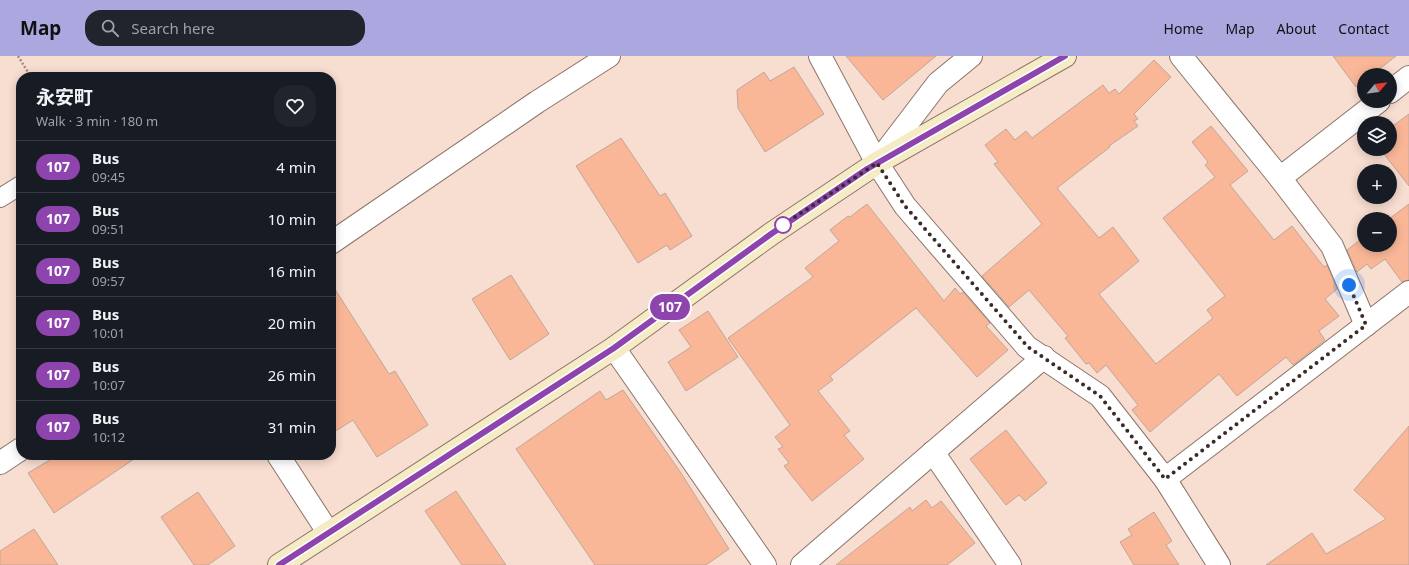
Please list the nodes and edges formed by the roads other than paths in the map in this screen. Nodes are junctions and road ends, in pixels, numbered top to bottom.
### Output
1 (609, 56) edge
2 (971, 56) edge
3 (1065, 56) edge
4 (1181, 56) edge
5 (825, 58) edge
6 (1409, 77) edge
7 (1397, 86) edge
8 (1370, 108) edge
9 (877, 163) junction
10 (1280, 178) junction
11 (16, 188) edge
12 (0, 198) edge
13 (336, 240) edge
14 (1409, 292) edge
15 (1366, 325) junction
16 (614, 348) junction
17 (1044, 357) junction
18 (16, 452) edge
19 (933, 452) junction
20 (281, 460) edge
21 (0, 463) edge
22 (1165, 479) junction
23 (328, 532) junction
24 (279, 565) edge
25 (765, 565) edge
26 (802, 565) edge
27 (1010, 565) edge
28 (1219, 565) edge

1 - 13 street
2 - 9 street
3 - 9 main road
4 - 10 street
5 - 9 street
6 - 7 street
8 - 10 street
9 - 16 main road
9 - 17 street
10 - 15 street
11 - 12 lane
14 - 15 street
15 - 22 street
16 - 23 main road
16 - 25 street
17 - 19 street
17 - 22 street
18 - 21 street
19 - 26 street
19 - 27 street
20 - 23 street
22 - 28 street
23 - 24 main road

